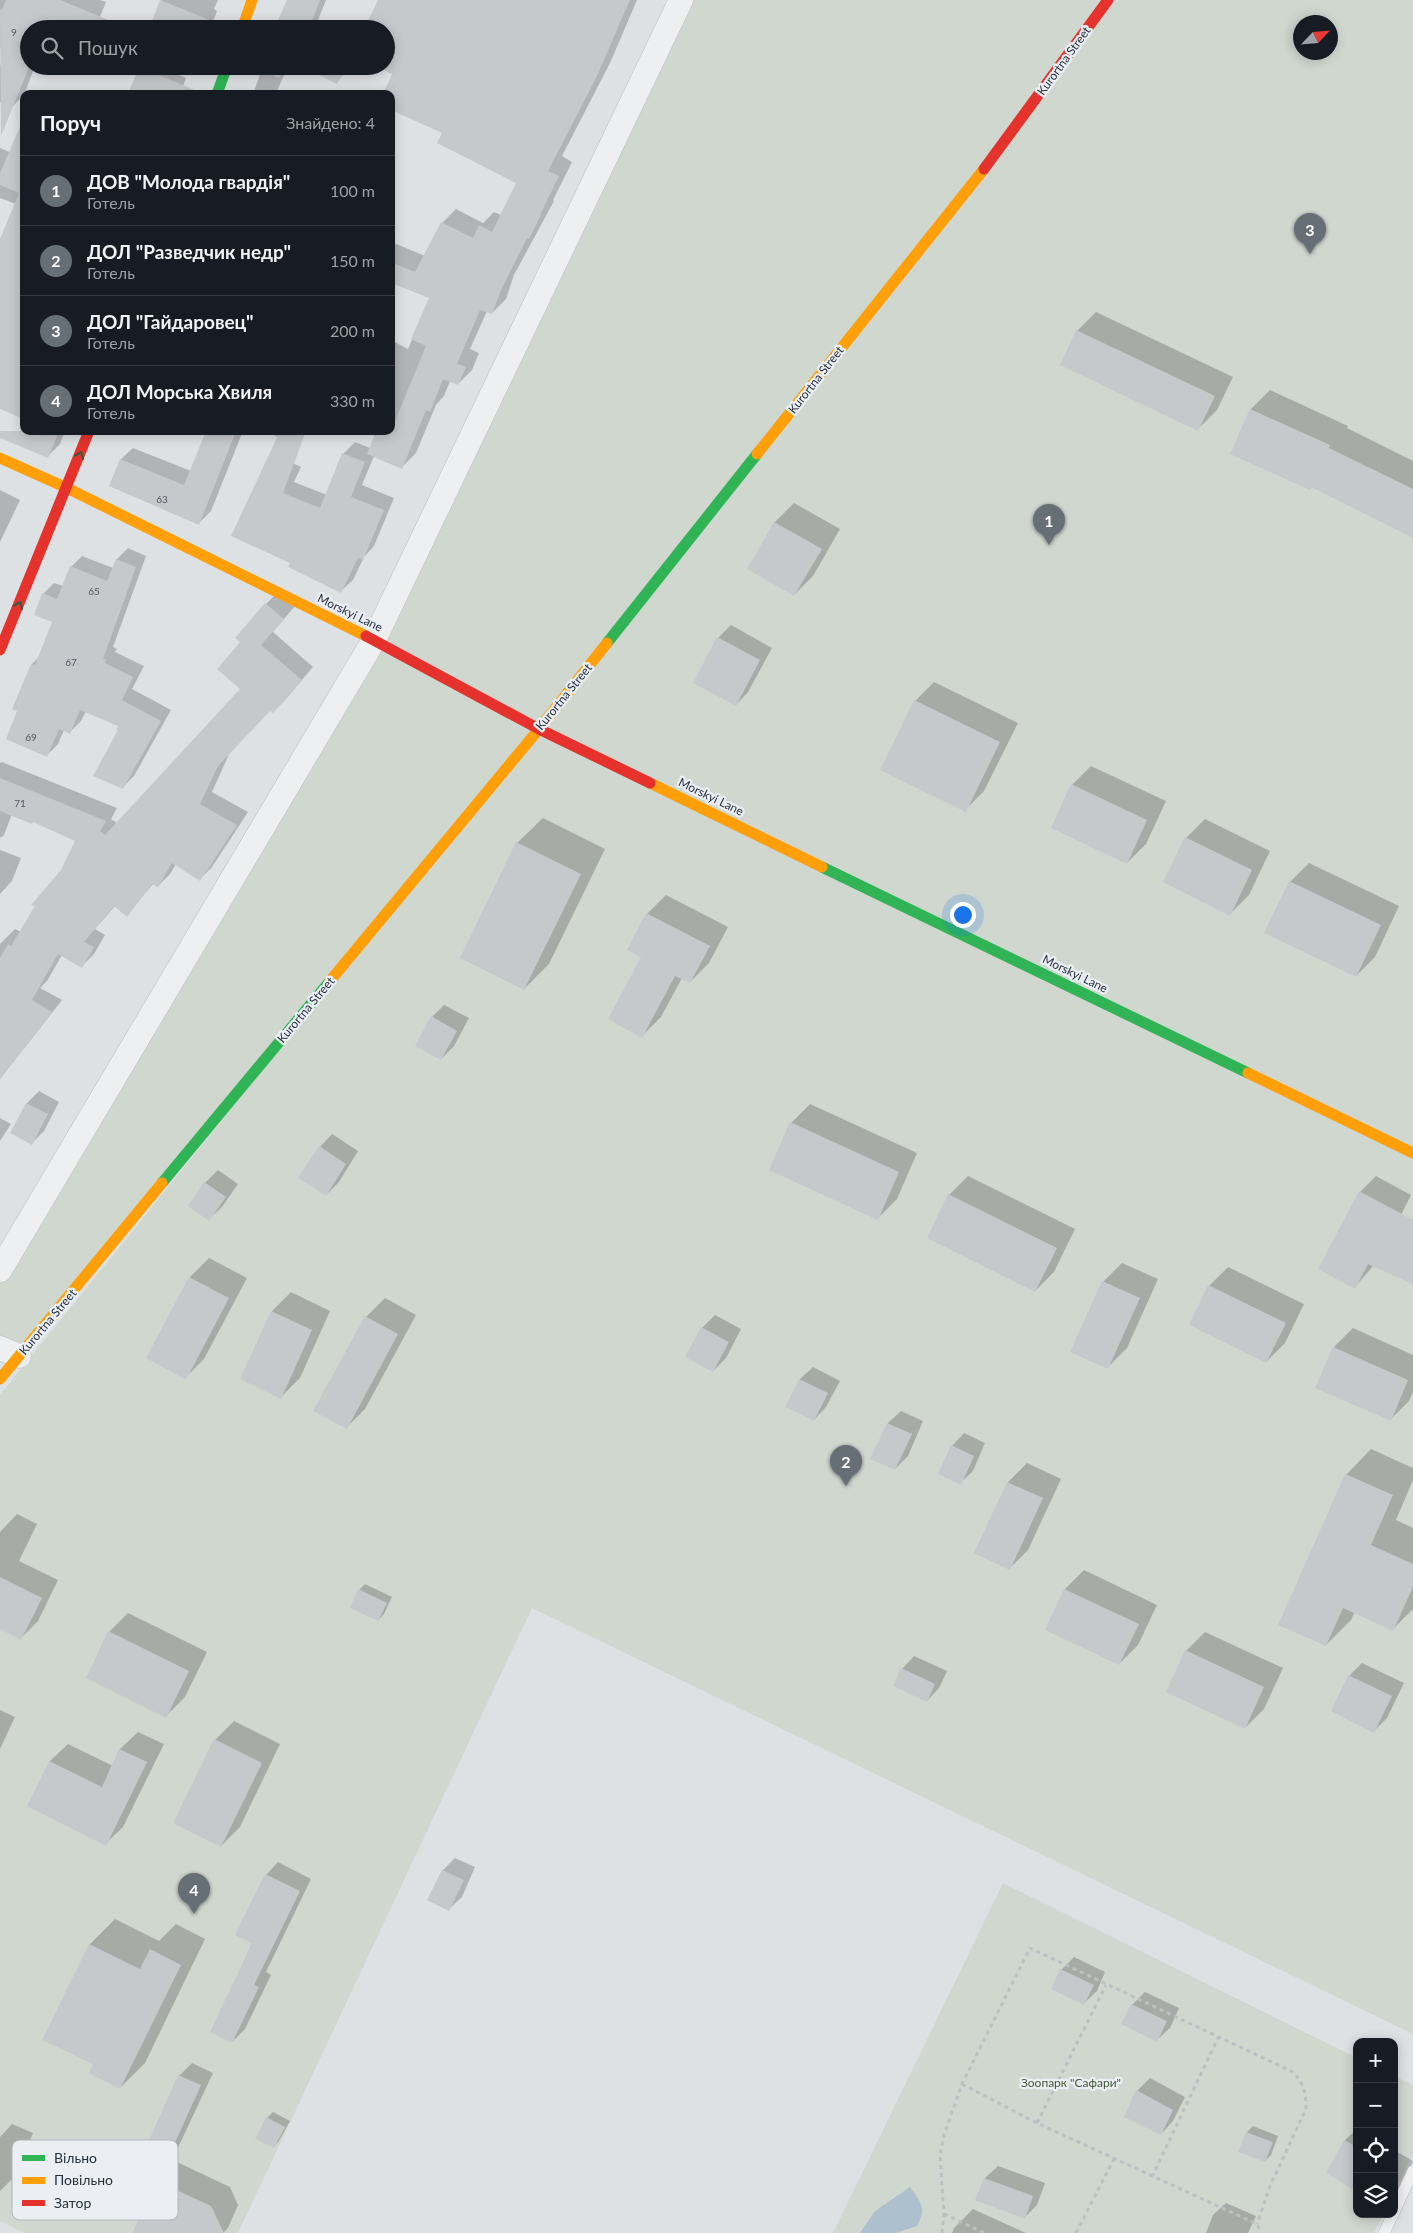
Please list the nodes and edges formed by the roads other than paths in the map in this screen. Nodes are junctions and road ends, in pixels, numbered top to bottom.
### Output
1 (252, 0) edge
2 (681, 0) edge
3 (1108, 0) edge
4 (245, 20) edge
5 (224, 75) edge
6 (218, 90) edge
7 (87, 435) edge
8 (0, 458) edge
9 (67, 488) junction
10 (374, 640) junction
11 (0, 650) edge
12 (539, 728) junction
13 (1413, 1153) edge
14 (0, 1270) edge
15 (10, 1352) edge
16 (0, 1379) edge
17 (1413, 2171) edge
18 (1398, 2204) edge
19 (1392, 2218) edge
20 (1384, 2233) edge

1 - 4 street
2 - 10 street
3 - 12 street, Kurortna Street
5 - 6 street
9 -> 7 street
8 - 9 street, Morskyi Lane
9 - 10 street, Morskyi Lane
11 -> 9 street
10 - 12 street, Morskyi Lane
10 - 14 street
12 - 13 street, Morskyi Lane
12 - 15 street, Kurortna Street
15 - 16 street, Kurortna Street
17 - 18 lane
19 - 20 lane

